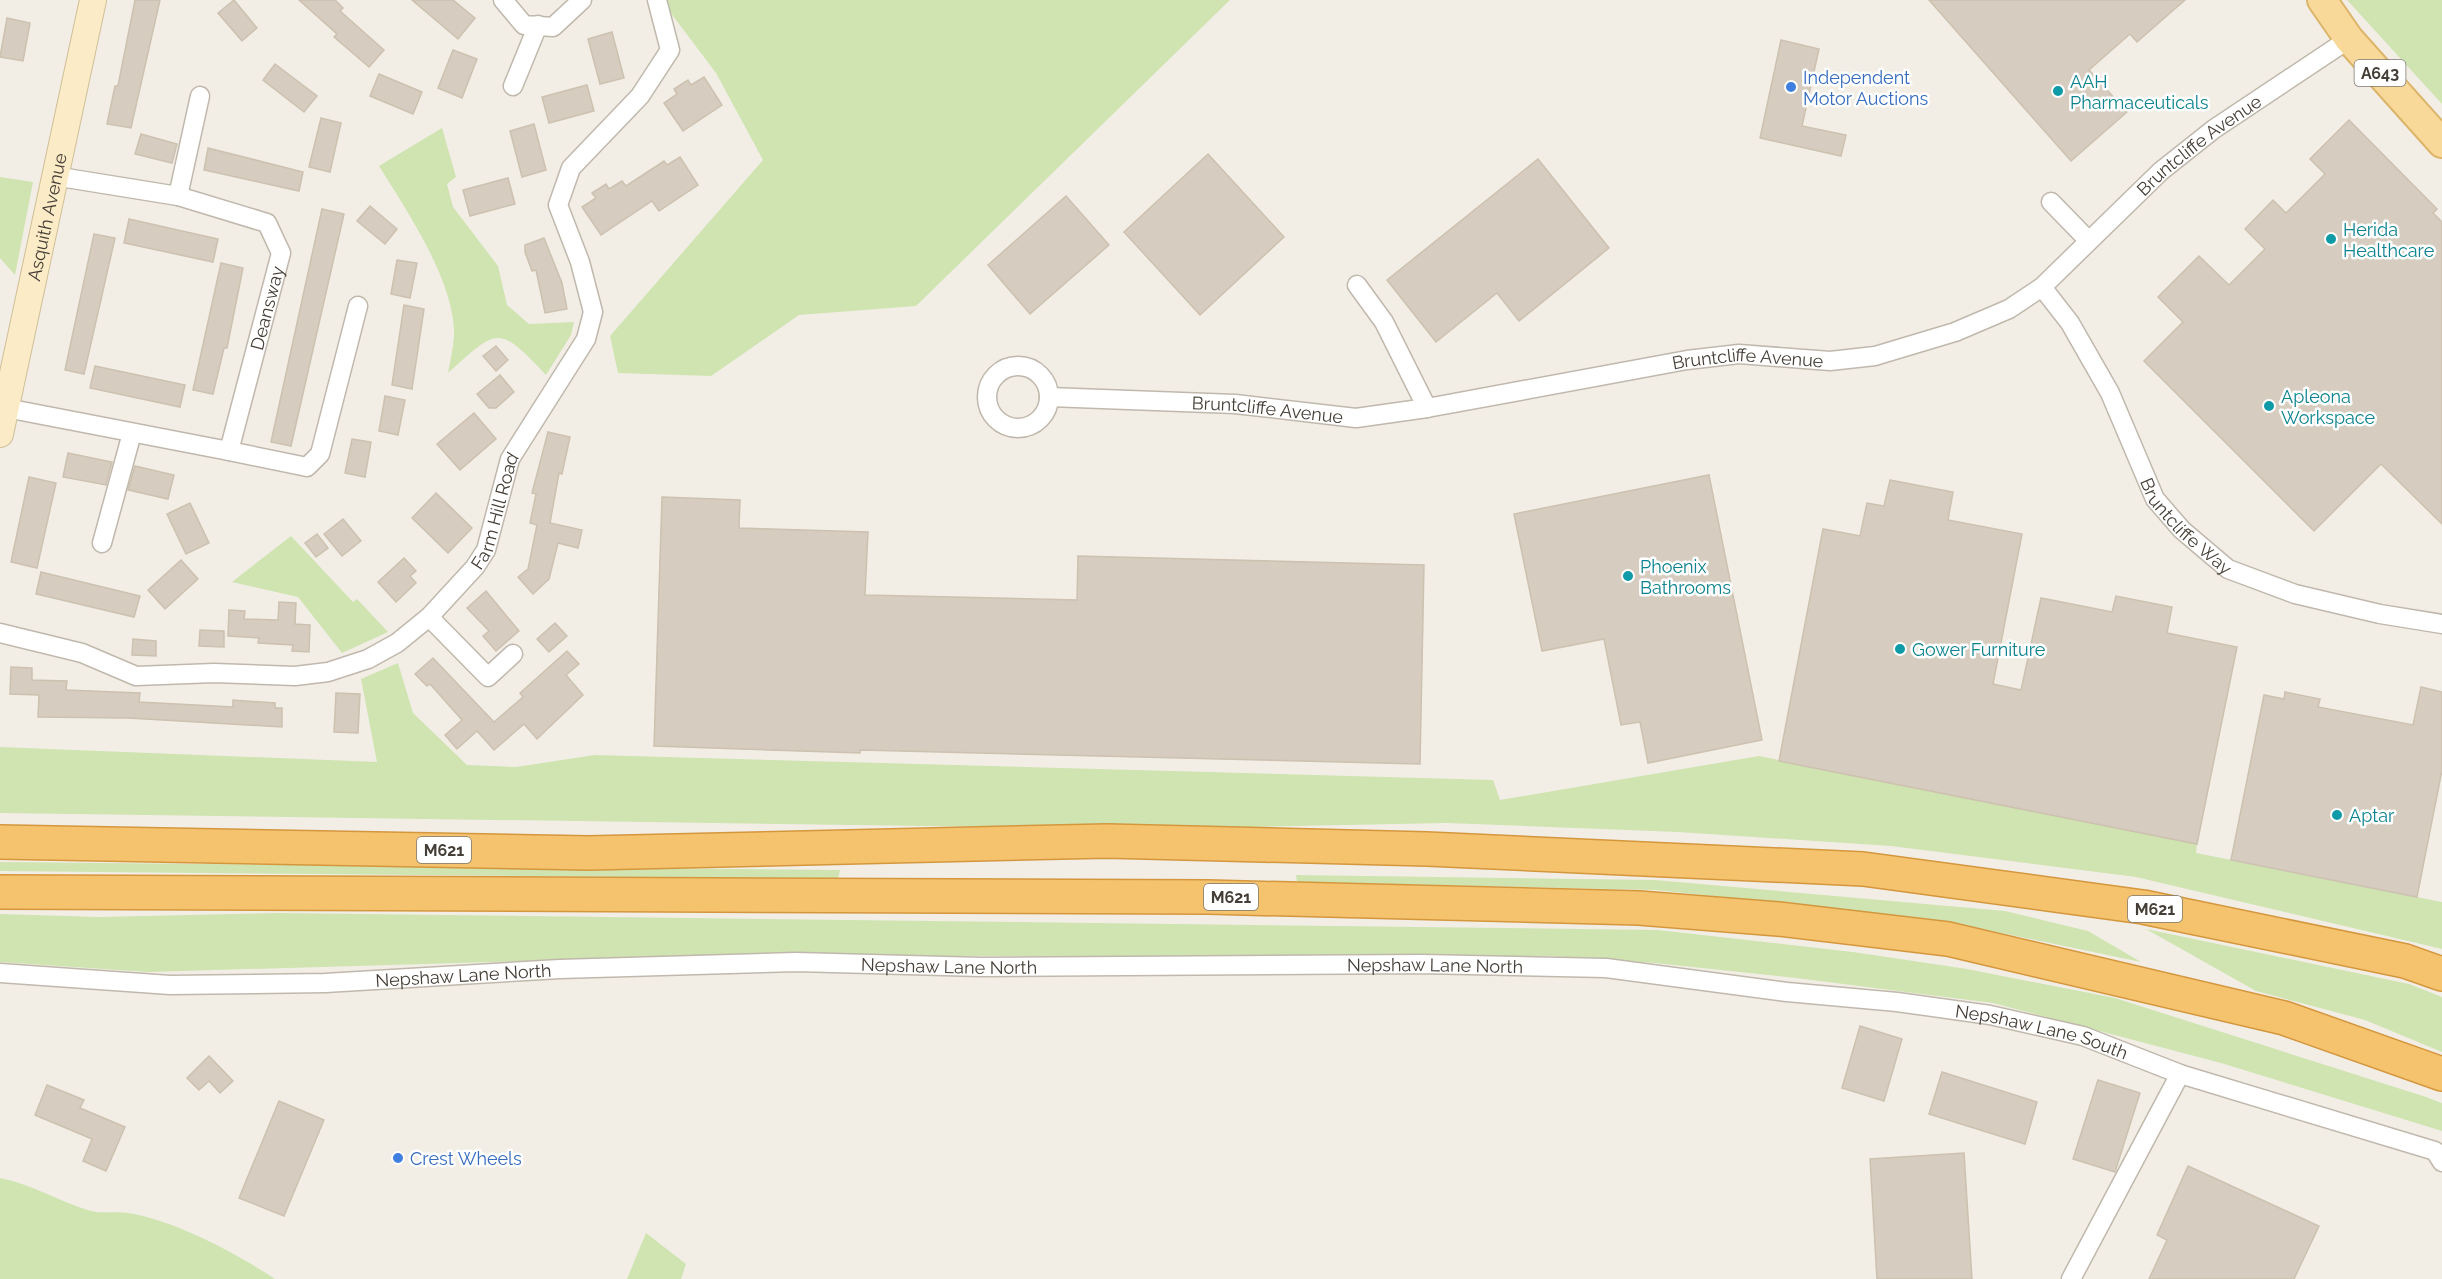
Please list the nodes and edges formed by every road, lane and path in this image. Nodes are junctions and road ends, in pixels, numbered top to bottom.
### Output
1 (93, 0) edge
2 (503, 0) edge
3 (582, 0) edge
4 (657, 0) edge
5 (2322, 0) edge
6 (538, 25) junction
7 (2349, 39) junction
8 (513, 86) dead end
9 (200, 96) dead end
10 (2442, 143) edge
11 (54, 176) junction
12 (178, 196) junction
13 (2051, 202) dead end
14 (2088, 240) junction
15 (1357, 285) dead end
16 (2042, 287) junction
17 (358, 306) dead end
18 (1049, 397) dead end
19 (6, 408) junction
20 (1427, 408) junction
21 (132, 433) junction
22 (0, 434) edge
23 (229, 451) junction
24 (102, 543) dead end
25 (429, 617) junction
26 (2442, 624) edge
27 (0, 633) edge
28 (513, 654) dead end
29 (0, 842) edge
30 (0, 892) edge
31 (0, 973) edge
32 (2442, 974) edge
33 (1897, 1002) joint
34 (2180, 1074) junction
35 (2442, 1074) edge
36 (2442, 1162) edge
37 (2071, 1279) edge

1 - 11 main road, Asquith Avenue
2 - 6 street
3 - 6 street
4 - 25 street, Farm Hill Road
5 - 7 main road, A643
6 - 8 street
7 - 10 main road, A643
7 - 14 street, Bruntcliffe Avenue
9 - 12 street
11 - 12 street, Deansway
11 - 19 main road, Asquith Avenue
12 - 23 street, Deansway
13 - 14 street
14 - 16 street, Bruntcliffe Avenue
15 - 20 street
16 - 20 street, Bruntcliffe Avenue
16 - 26 street, Bruntcliffe Way
17 - 23 street
18 - 20 street, Bruntcliffe Avenue
19 - 21 street
19 - 22 main road, Asquith Avenue
21 - 23 street
21 - 24 street
25 - 27 street, Farm Hill Road
25 - 28 street
29 - 32 highway, M621
30 - 35 highway, M621
31 - 33 street, Nepshaw Lane North
33 - 34 street, Nepshaw Lane South
34 - 36 street, Nepshaw Lane South
34 - 37 street

